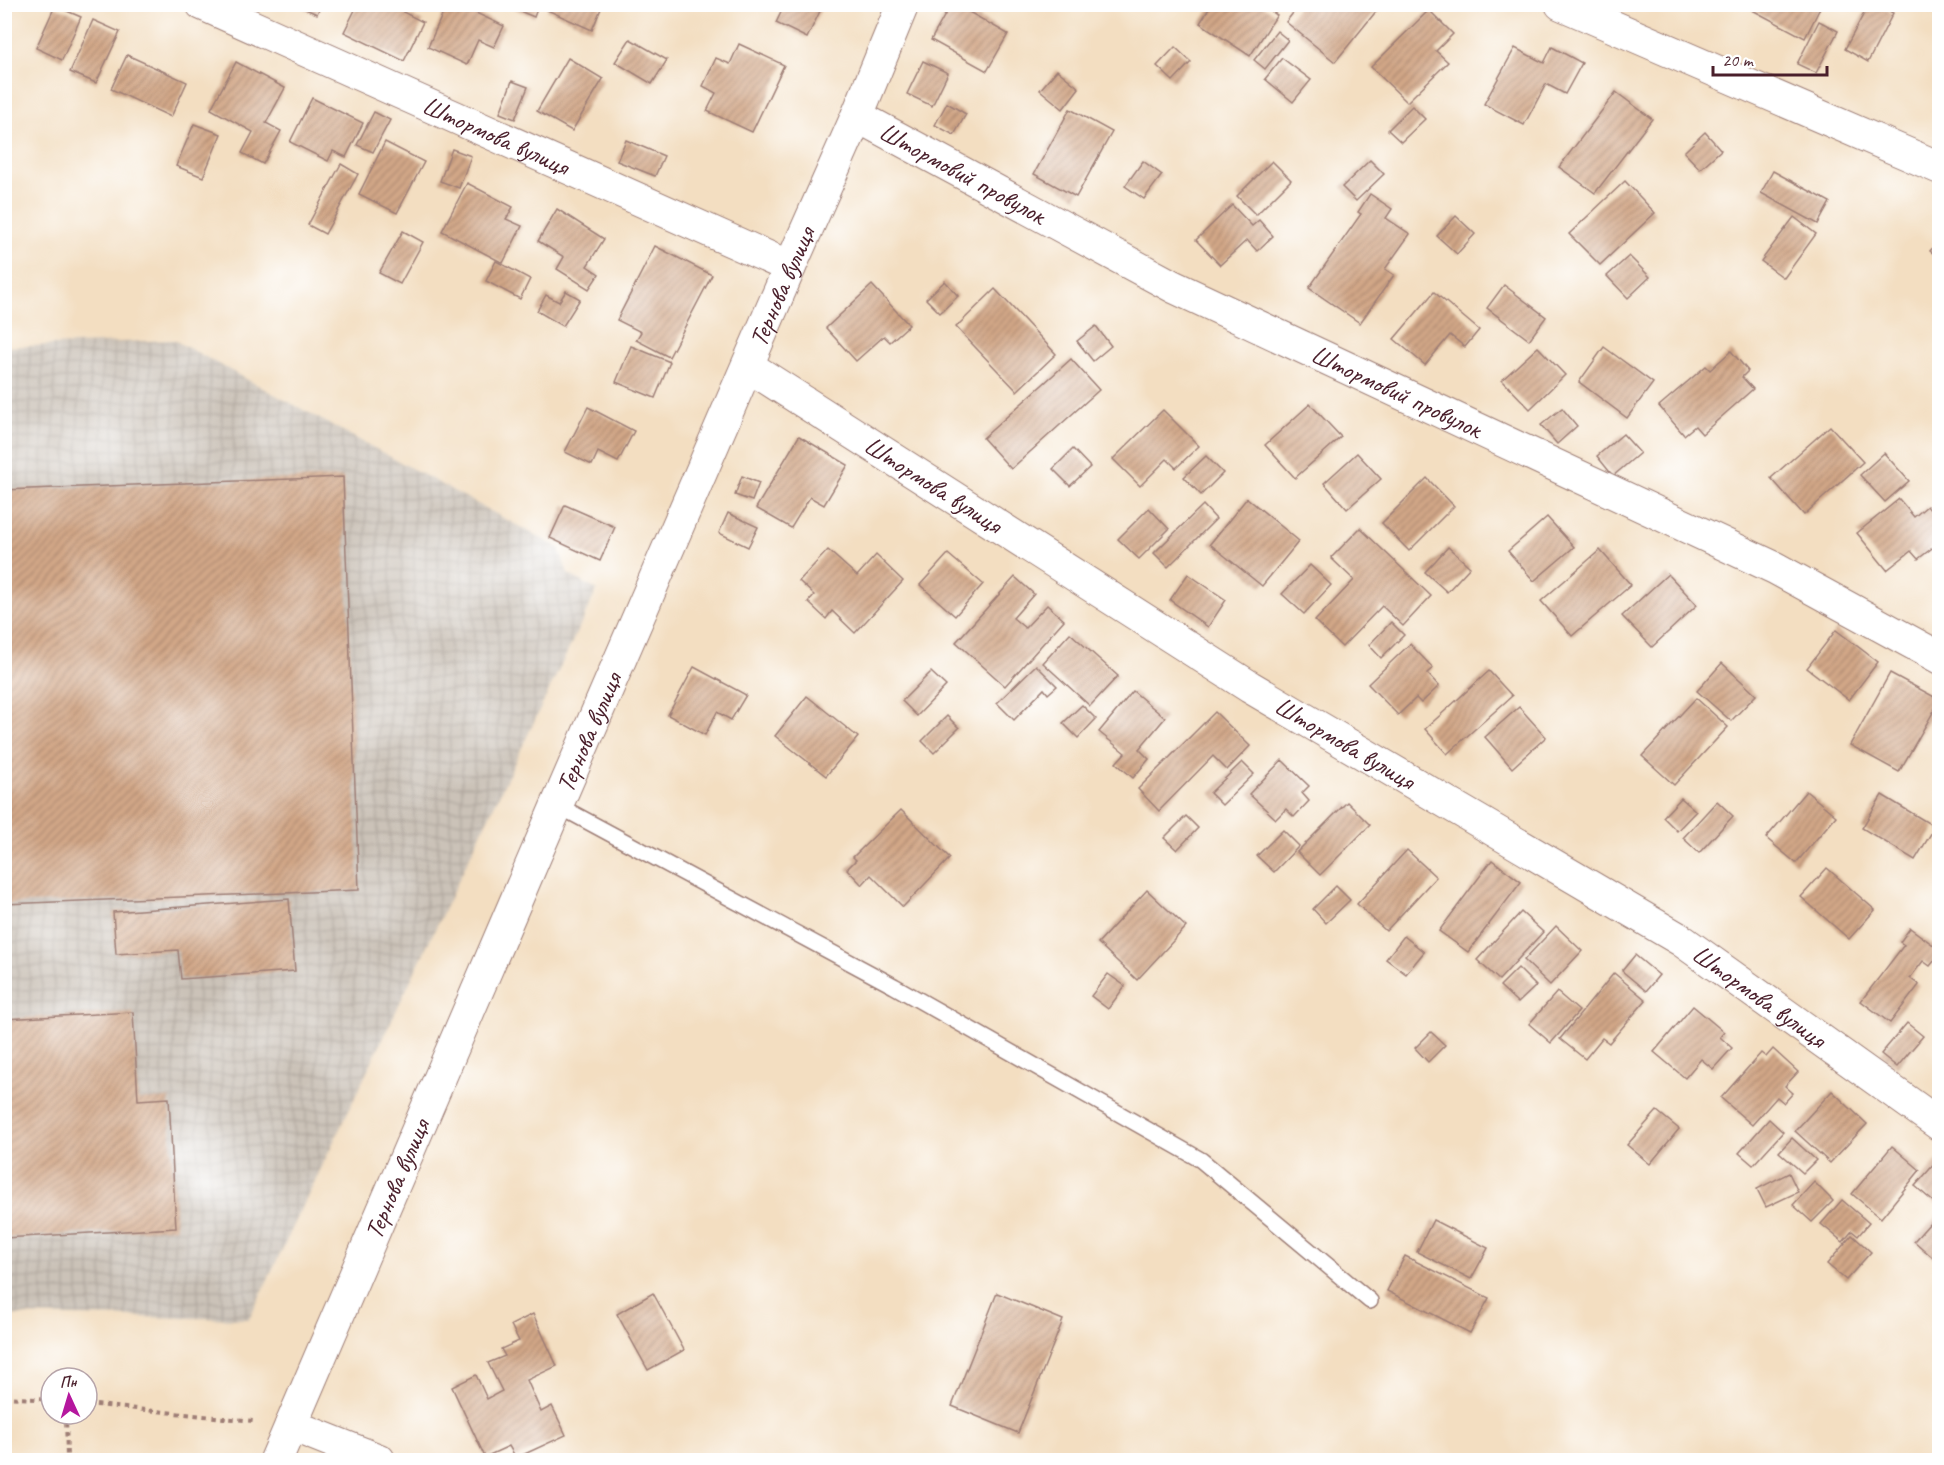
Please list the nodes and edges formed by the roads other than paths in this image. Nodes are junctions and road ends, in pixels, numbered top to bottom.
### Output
1 (202, 4) edge
2 (903, 4) edge
3 (1561, 4) edge
4 (857, 116) junction
5 (1940, 168) edge
6 (790, 267) junction
7 (748, 366) junction
8 (1940, 658) edge
9 (557, 804) junction
10 (1940, 1125) edge
11 (1370, 1301) dead end
12 (291, 1425) junction
13 (276, 1461) edge
14 (379, 1461) edge

1 - 6 street, Штормова вулиця
2 - 4 street, Тернова вулиця
3 - 5 street
4 - 6 street, Тернова вулиця
4 - 8 street, Штормовий провулок
6 - 7 street, Тернова вулиця
7 - 9 street, Тернова вулиця
7 - 10 street, Штормова вулиця
9 - 11 lane
9 - 12 street, Тернова вулиця
12 - 13 street, Тернова вулиця
12 - 14 street

